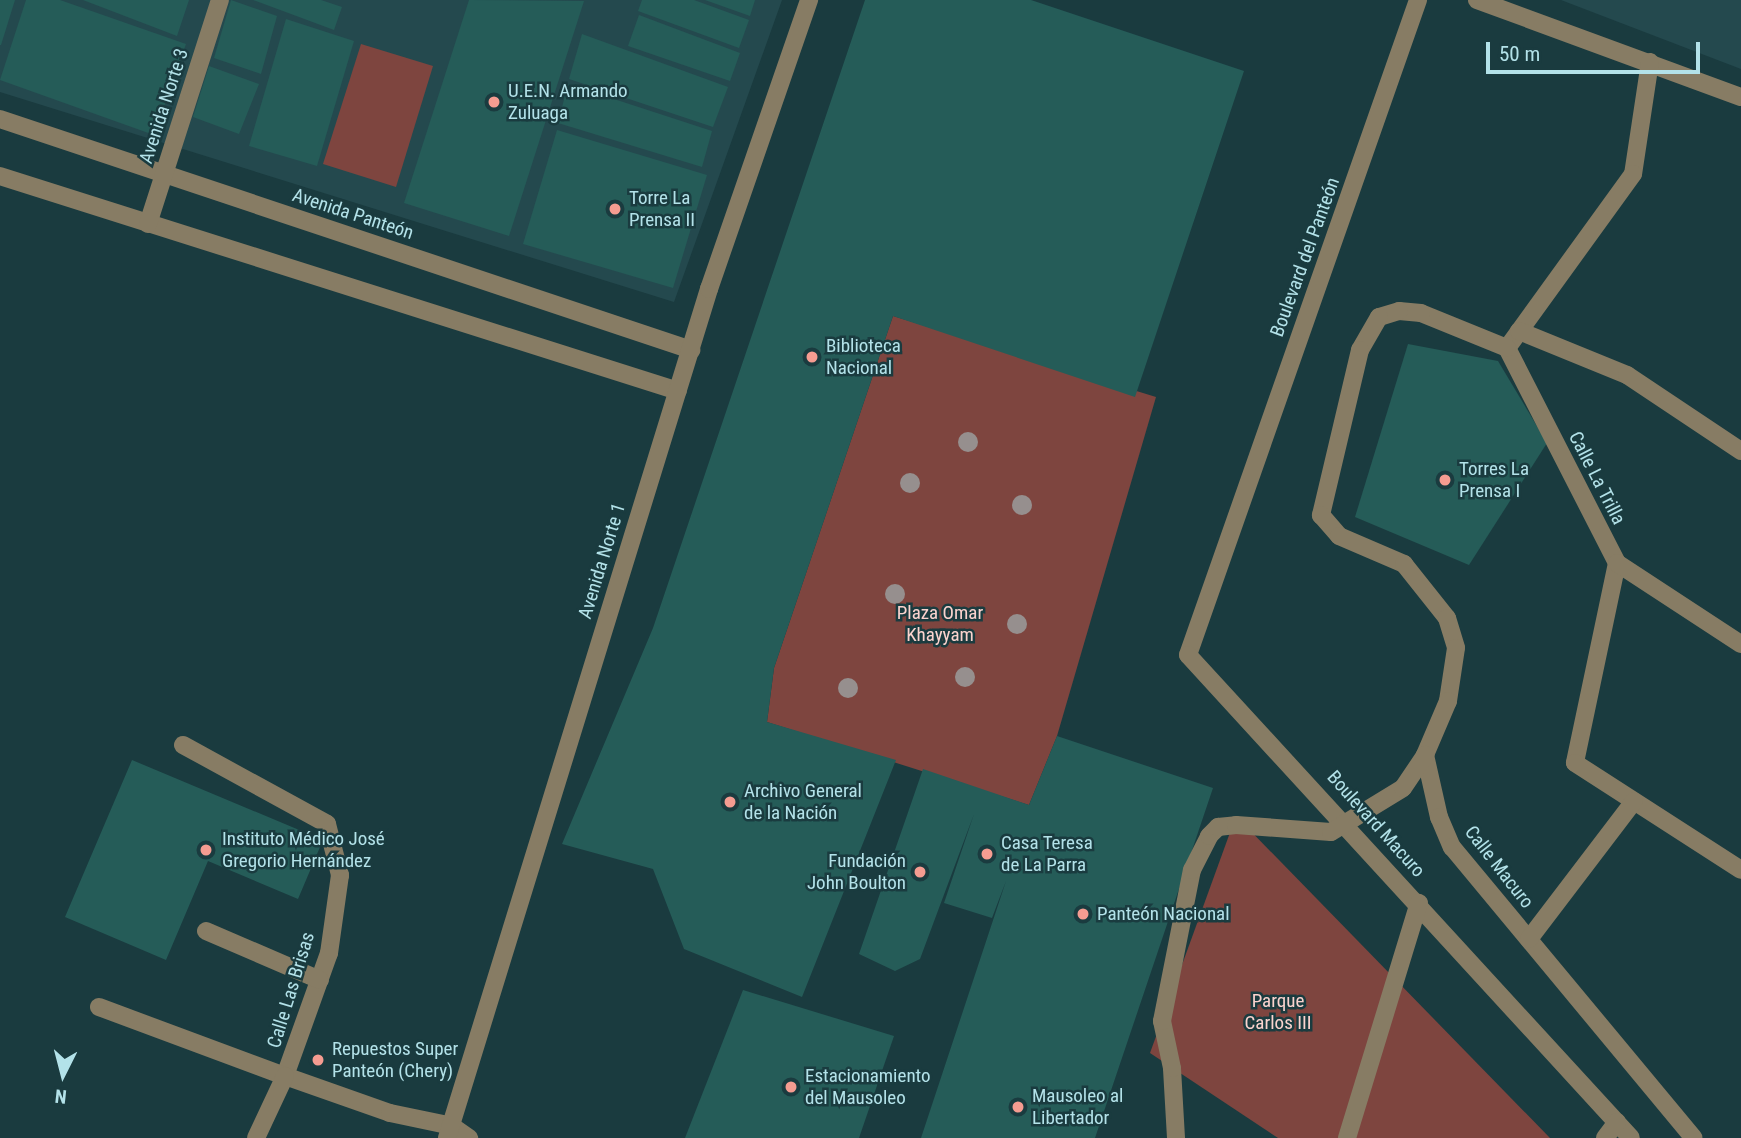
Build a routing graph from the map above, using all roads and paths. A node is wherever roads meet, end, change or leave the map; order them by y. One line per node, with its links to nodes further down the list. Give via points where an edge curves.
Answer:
1 (220, 0): 8 (street, Avenida Norte 3)
2 (809, 0): 13 (street, Avenida Norte 1)
3 (1477, 0): 5 (street)
4 (1416, 9): 16 (street, Boulevard del Panteón)
5 (1650, 62): 6 (street); 11 (street, via 1633,174)
6 (1741, 97)
7 (0, 119): 8 (street, Avenida Panteón)
8 (165, 172): 10 (street, Avenida Norte 3); 13 (street, Avenida Panteón)
9 (0, 176): 10 (street)
10 (148, 224): 14 (street)
11 (1519, 331): 12 (street); 15 (street, via 1627,375)
12 (1507, 348): 17 (street, Calle La Trilla); 20 (street, via 1421,313 1379,317 1360,350 1321,515 1339,536 1404,564 1447,618 1456,648 1448,701)
13 (691, 350): 14 (street, Avenida Norte 1)
14 (678, 391): 31 (street, Avenida Norte 1, via 502,951)
15 (1741, 451)
16 (1236, 511): 22 (street, Boulevard Macuro, via 1188,655)
17 (1617, 563): 18 (street); 21 (street, via 1575,763)
18 (1741, 644)
19 (183, 745): 27 (street, Calle Las Brisas, via 327,824 340,875 329,953)
20 (1425, 755): 22 (street, via 1403,788); 26 (street, Calle Macuro, via 1452,846)
21 (1634, 802): 23 (street); 26 (street)
22 (1346, 823): 24 (street, Boulevard Macuro); 34 (street, via 1331,832 1236,825 1218,827 1209,836 1192,870 1162,1021 1172,1068)
23 (1741, 870)
24 (1419, 904): 30 (street, Boulevard Macuro); 35 (street)
25 (206, 931): 27 (street)
26 (1529, 939): 38 (street, Calle Macuro)
27 (320, 980): 29 (street, Calle Las Brisas)
28 (99, 1007): 29 (street)
29 (285, 1076): 31 (street, Calle Las Brisas); 32 (street)
30 (1617, 1122): 36 (street); 37 (street, Boulevard Macuro)
31 (450, 1132): 33 (street)
32 (256, 1138)
33 (469, 1138)
34 (1176, 1138)
35 (1347, 1138)
36 (1605, 1138)
37 (1630, 1138)
38 (1694, 1138)

